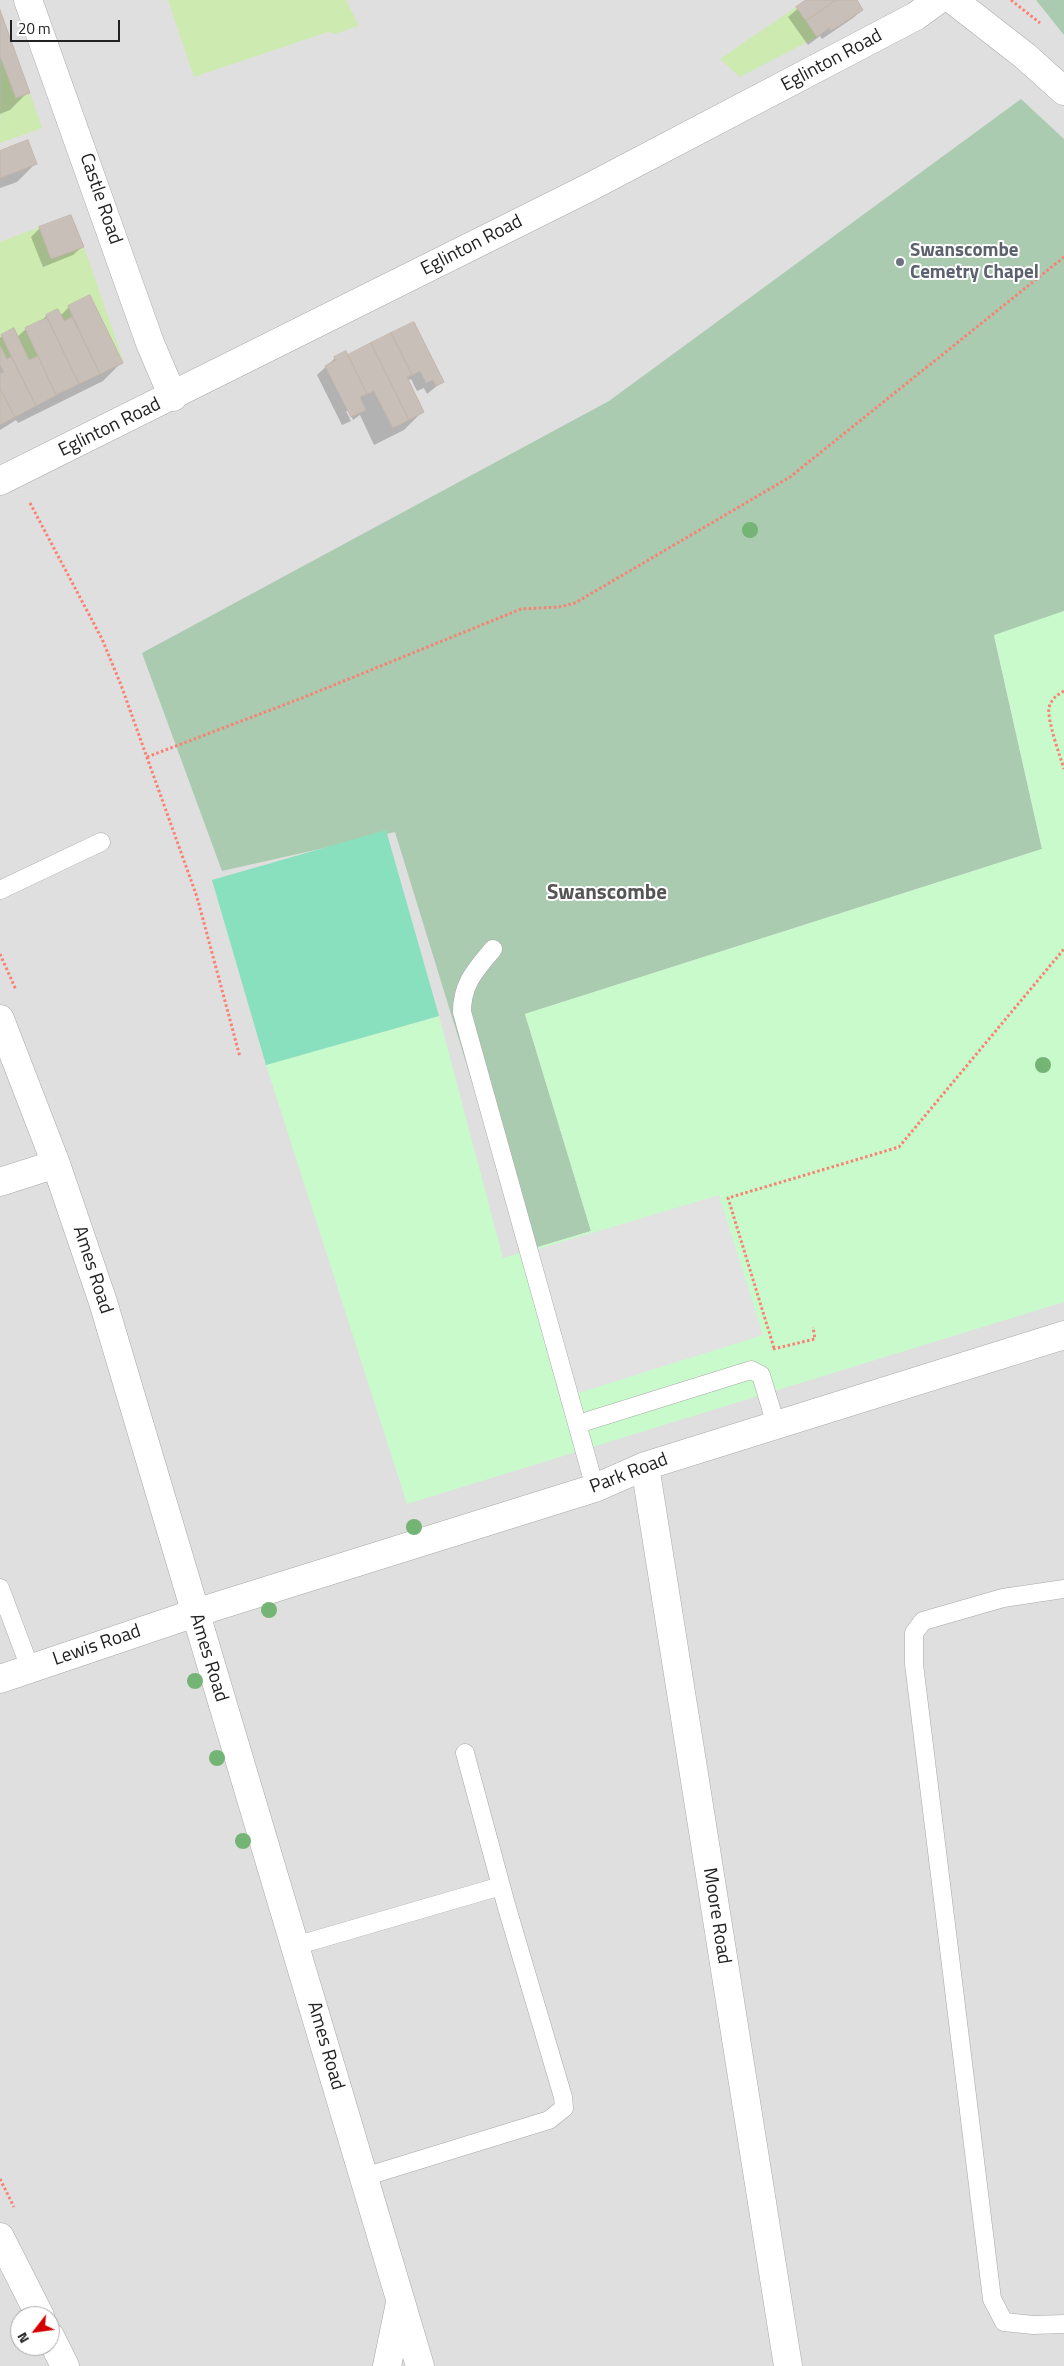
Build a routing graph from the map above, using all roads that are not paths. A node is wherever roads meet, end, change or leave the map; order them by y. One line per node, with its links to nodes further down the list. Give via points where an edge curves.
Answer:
1 (28, 0): 5 (street, Castle Road, via 153,350)
2 (938, 0): 5 (street, Eglinton Road, via 904,23 632,165)
3 (953, 0): 4 (street)
4 (1064, 91)
5 (173, 397): 6 (street, Eglinton Road)
6 (0, 482)
7 (101, 842): 8 (lane)
8 (0, 890)
9 (493, 949): 14 (lane, via 469,979 462,996 462,1012)
10 (0, 1019): 11 (street, Ames Road)
11 (56, 1164): 12 (street); 20 (street, Ames Road, via 103,1302)
12 (0, 1182)
13 (1064, 1335): 15 (street, Park Road)
14 (578, 1424): 15 (lane, via 751,1370 761,1375); 17 (lane)
15 (776, 1425): 16 (street, Park Road)
16 (645, 1466): 17 (street, Park Road); 33 (street, Moore Road)
17 (595, 1488): 20 (street, Park Road)
18 (0, 1588): 21 (lane)
19 (1064, 1589): 30 (lane, via 1003,1598 923,1621 914,1633 914,1664 992,2299 1004,2322)
20 (195, 1613): 21 (street, Lewis Road); 25 (street, Ames Road)
21 (30, 1668): 22 (street, Lewis Road)
22 (0, 1679)
23 (466, 1753): 24 (lane)
24 (501, 1886): 25 (lane); 26 (lane, via 564,2108 555,2117 541,2123)
25 (295, 1946): 26 (street, Ames Road)
26 (364, 2177): 28 (street, Ames Road)
27 (0, 2237): 29 (street)
28 (400, 2303): 31 (street, Ames Road); 32 (street, Ames Road)
29 (35, 2306)
30 (1064, 2324)
31 (387, 2366)
32 (420, 2366)
33 (788, 2366)

